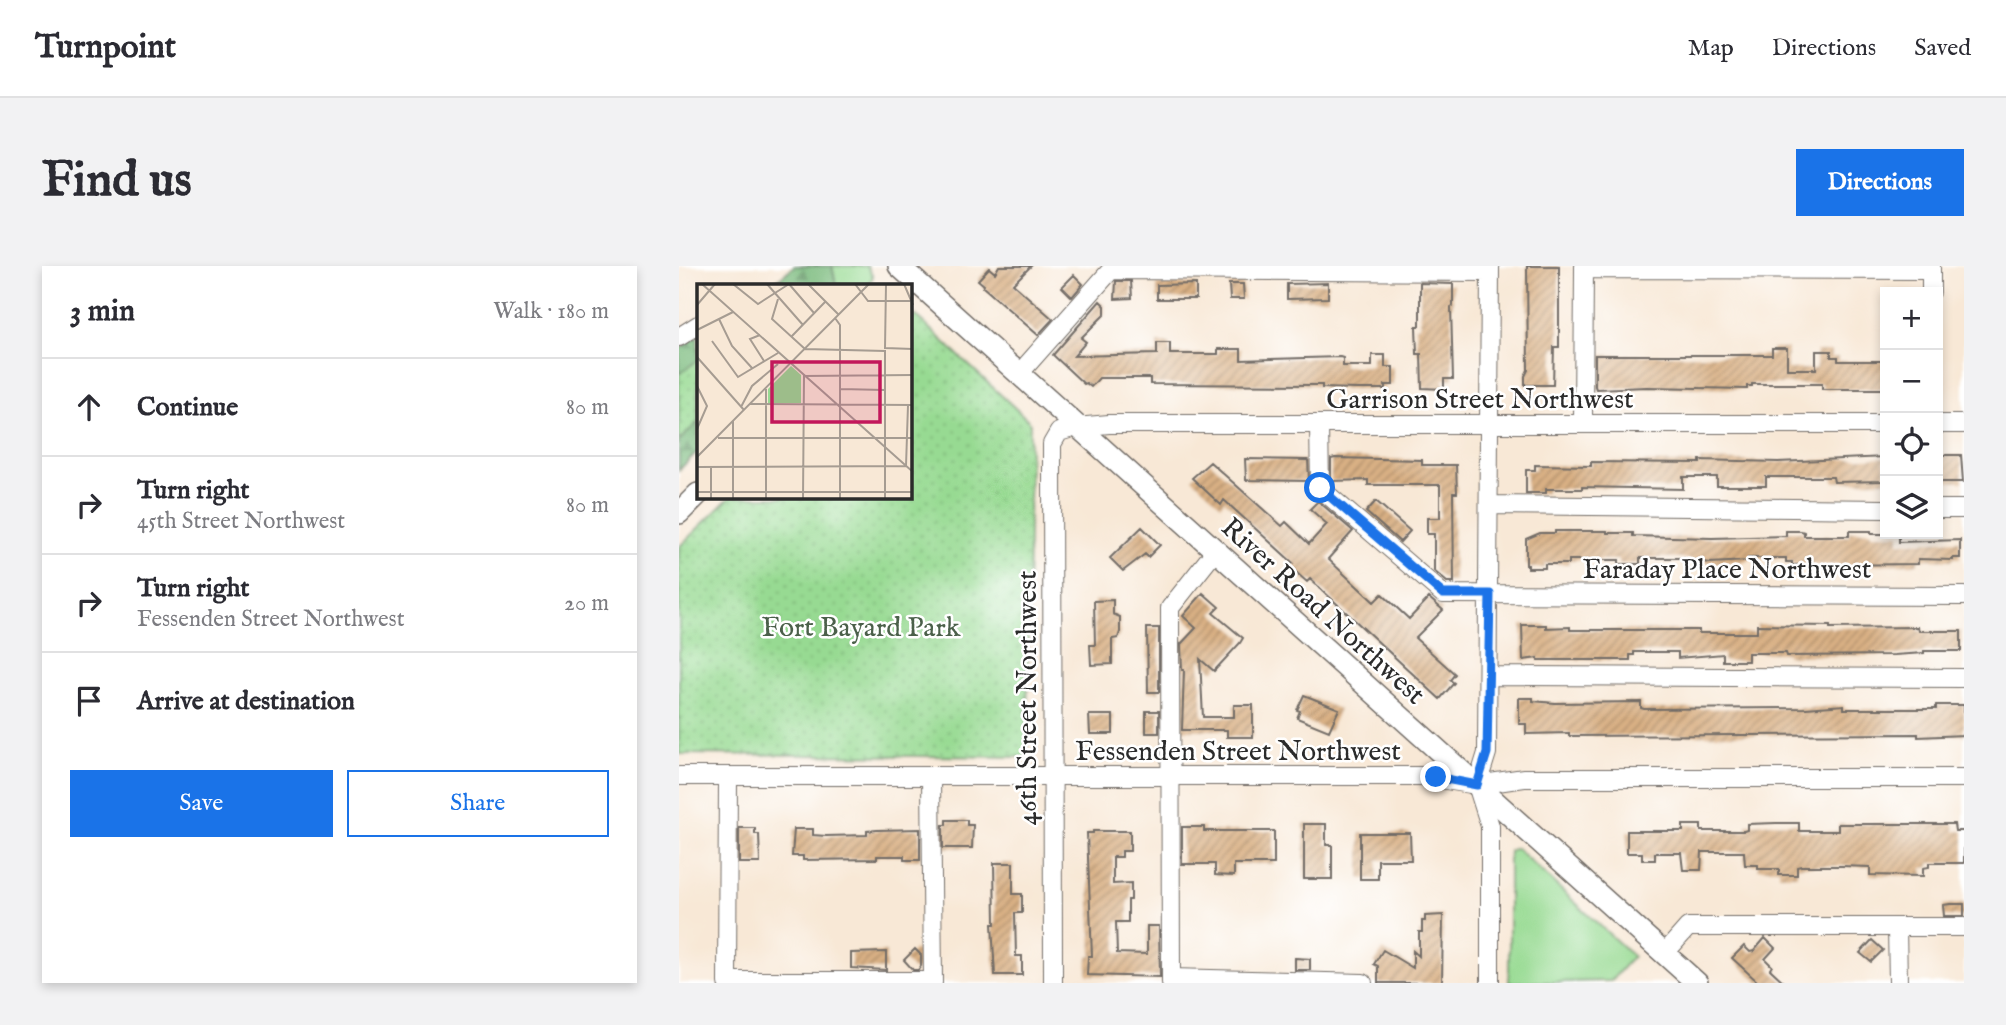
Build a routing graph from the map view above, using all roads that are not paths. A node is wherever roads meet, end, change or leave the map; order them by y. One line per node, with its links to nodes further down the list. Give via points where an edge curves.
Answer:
1 (1584, 268): 2 (street); 11 (street)
2 (1931, 268): 5 (street)
3 (1490, 269): 8 (street, via 1111,271); 10 (street)
4 (912, 274): 8 (main road, River Road Northwest)
5 (1931, 287)
6 (697, 326): 7 (street)
7 (679, 337)
8 (1018, 375): 15 (main road, River Road Northwest)
9 (1319, 424): 10 (street, Garrison Street Northwest); 15 (street, Garrison Street Northwest); 23 (street, Faraday Place Northwest, via 1320,488 1443,594)
10 (1490, 424): 11 (street, Garrison Street Northwest); 17 (street)
11 (1583, 424): 12 (street, Garrison Street Northwest)
12 (1880, 424)
13 (1943, 424): 14 (street)
14 (1964, 424)
15 (1076, 427): 22 (main road, River Road Northwest); 30 (street, 46th Street Northwest, via 1059,432 1052,444)
16 (697, 495): 21 (main road)
17 (1490, 505): 18 (street); 23 (street)
18 (1880, 509)
19 (1943, 509): 20 (street)
20 (1964, 509)
21 (679, 513)
22 (1216, 550): 31 (street, via 1170,608); 33 (main road, River Road Northwest)
23 (1490, 594): 24 (street, Faraday Place Northwest); 25 (street)
24 (1964, 596)
25 (1489, 676): 26 (street); 33 (street, via 1487,753)
26 (1964, 678)
27 (679, 776): 28 (street, Fessenden Street Northwest)
28 (728, 776): 29 (street, Fessenden Street Northwest); 38 (street)
29 (931, 776): 30 (street, Fessenden Street Northwest); 39 (street)
30 (1052, 776): 31 (street, Fessenden Street Northwest); 40 (street, 46th Street Northwest)
31 (1171, 776): 33 (street, Fessenden Street Northwest, via 1421,776); 37 (street)
32 (1964, 778): 33 (street, Fessenden Street Northwest, via 1524,778)
33 (1477, 785): 36 (main road, River Road Northwest); 42 (street, via 1490,826)
34 (1964, 926): 35 (street)
35 (1897, 927): 36 (street, via 1688,927); 44 (street)
36 (1665, 953): 43 (main road, River Road Northwest)
37 (1171, 981): 41 (street)
38 (727, 982): 39 (street)
39 (933, 982)
40 (1053, 983)
41 (1363, 983)
42 (1490, 983)
43 (1697, 983)
44 (1898, 983)

